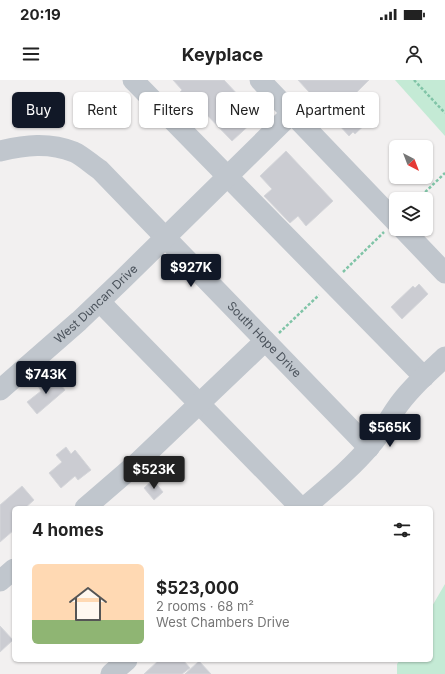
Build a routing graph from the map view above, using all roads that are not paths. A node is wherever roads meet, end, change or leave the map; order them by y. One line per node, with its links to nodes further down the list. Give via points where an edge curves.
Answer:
1 (133, 80): 7 (street)
2 (260, 80): 3 (street)
3 (282, 103)
4 (282, 123): 7 (street, West Duncan Drive)
5 (306, 128): 8 (street)
6 (0, 151): 10 (street, South Hope Drive, via 42,144 75,152 100,170)
7 (228, 177): 10 (street, West Duncan Drive); 15 (street)
8 (389, 218)
9 (406, 236): 11 (street)
10 (165, 238): 12 (street, West Duncan Drive); 13 (street, South Hope Drive)
11 (445, 273)
12 (100, 302): 16 (street, West Duncan Drive); 17 (street)
13 (269, 345): 17 (street); 18 (street, South Hope Drive)
14 (445, 357): 15 (street)
15 (424, 377): 18 (street, via 399,404)
16 (0, 390)
17 (199, 404): 19 (street); 20 (street)
18 (369, 448): 21 (street)
19 (88, 506)
20 (299, 506)
21 (306, 506)
22 (12, 571): 23 (street)
23 (0, 581)
24 (125, 662): 25 (street)
25 (110, 674)

